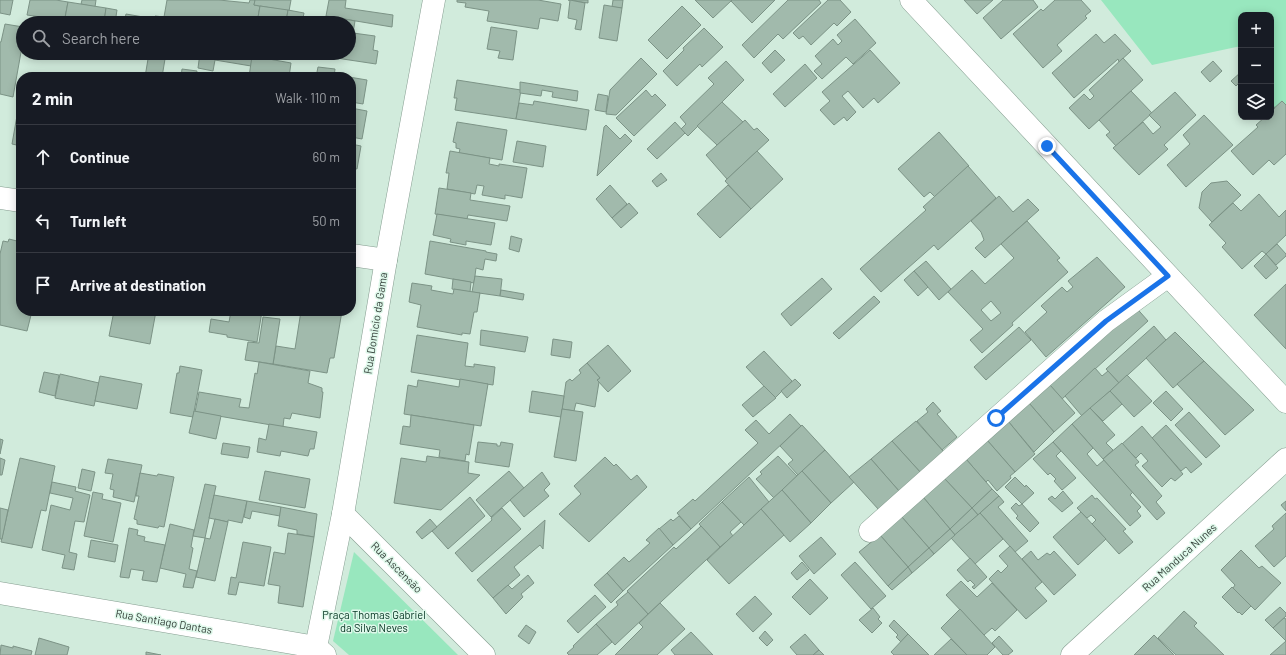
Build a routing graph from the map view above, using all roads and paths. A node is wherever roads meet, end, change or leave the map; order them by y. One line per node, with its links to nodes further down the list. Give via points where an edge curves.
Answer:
1 (434, 0): 6 (street, Rua Domicio da Gama)
2 (911, 0): 7 (street)
3 (0, 198): 4 (street)
4 (16, 200)
5 (356, 256): 6 (street)
6 (386, 260): 10 (street, Rua Domicio da Gama)
7 (1168, 276): 8 (street); 11 (street, via 1106,321)
8 (1286, 402)
9 (1286, 459): 15 (street, Rua Manduca Nunes)
10 (343, 514): 13 (street, Rua Domicio da Gama); 14 (street, Rua Ascensão)
11 (870, 531)
12 (0, 593): 13 (street, Rua Santiago Dantas)
13 (321, 651)
14 (484, 655)
15 (1072, 655)

